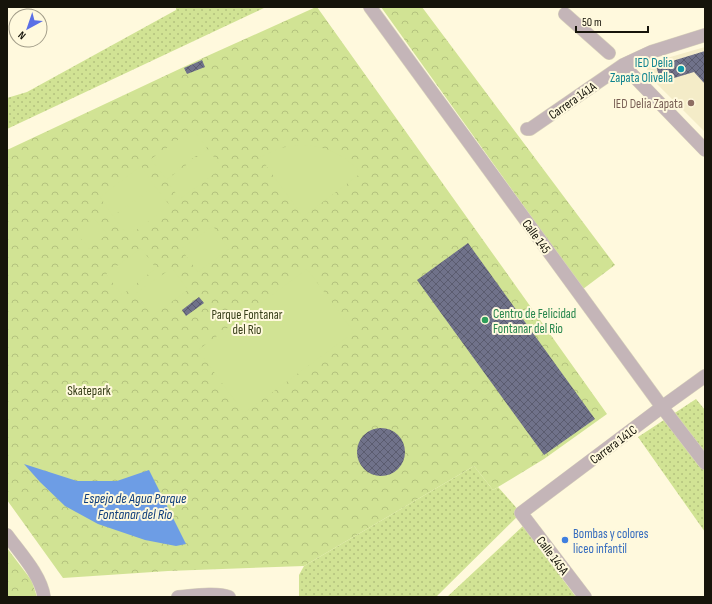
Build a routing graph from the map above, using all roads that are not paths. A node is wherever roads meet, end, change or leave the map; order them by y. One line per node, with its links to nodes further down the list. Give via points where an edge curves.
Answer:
1 (370, 7): 9 (street, Calle 145)
2 (565, 14): 4 (street)
3 (705, 35): 5 (street, Carrera 141A, via 651,52)
4 (609, 53)
5 (623, 65): 6 (street, Carrera 141A); 7 (street)
6 (527, 129)
7 (705, 150)
8 (705, 376): 9 (street, Carrera 141C)
9 (662, 407): 10 (street, Calle 145); 11 (street, Carrera 141C)
10 (705, 463)
11 (521, 513): 16 (street, Calle 145A)
12 (7, 535): 13 (street, via 42,586)
13 (44, 597)
14 (178, 597): 15 (street)
15 (229, 597)
16 (584, 597)

